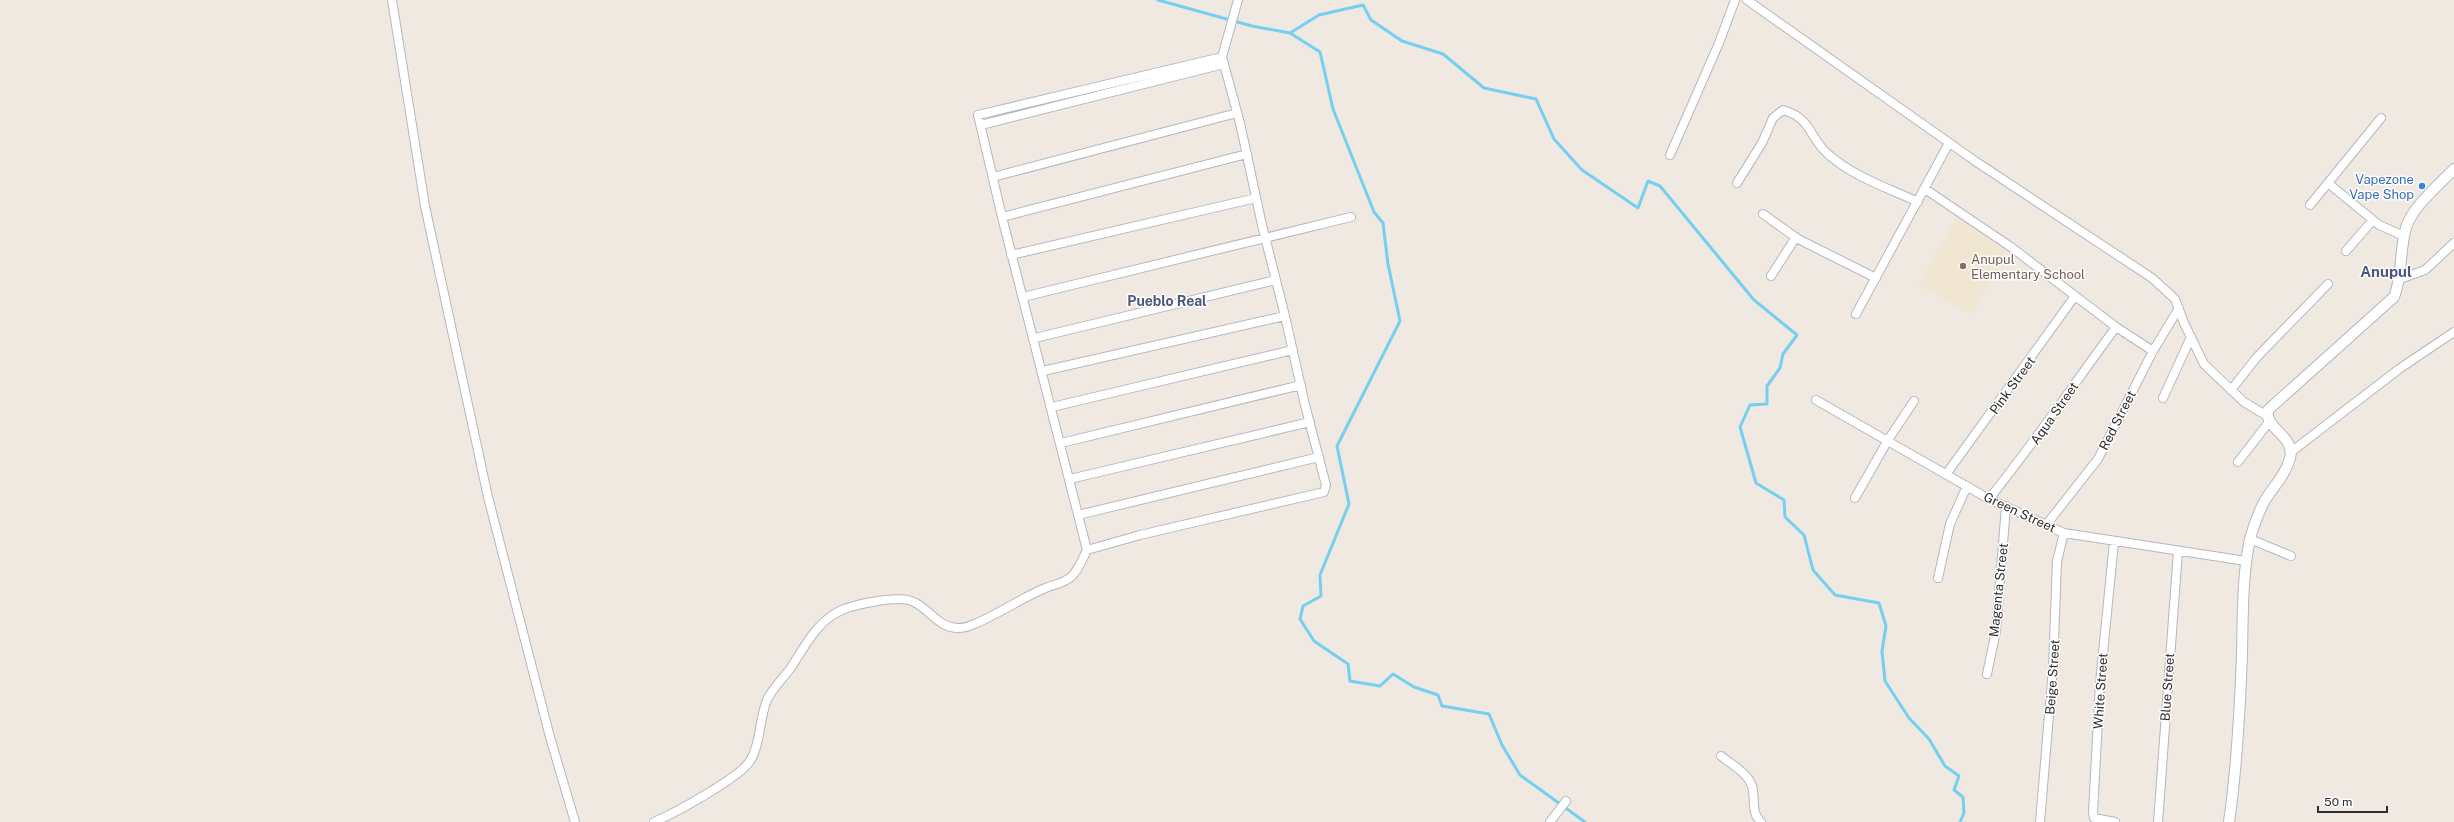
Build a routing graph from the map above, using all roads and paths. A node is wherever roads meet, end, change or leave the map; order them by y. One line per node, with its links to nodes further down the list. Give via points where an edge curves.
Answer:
1 (392, 0): 79 (street, via 425,206 485,482 550,737)
2 (1238, 0): 5 (street)
3 (1735, 0): 10 (street, via 1719,44)
4 (1747, 0): 8 (street)
5 (1223, 61): 6 (street); 12 (street, via 978,115)
6 (1237, 113): 9 (street); 12 (street)
7 (2381, 118): 14 (street)
8 (1949, 143): 15 (street); 36 (street, via 2152,278 2175,299)
9 (1247, 154): 16 (street); 20 (street)
10 (1670, 155)
11 (2454, 169): 23 (street, via 2410,218)
12 (993, 177): 20 (street)
13 (1737, 183): 17 (street, via 1762,143 1773,118 1784,110 1807,123 1827,154 1847,168)
14 (2328, 183): 18 (street); 22 (street)
15 (1925, 188): 17 (street); 34 (street, via 2011,247)
16 (1256, 198): 25 (street); 28 (street)
17 (1918, 202): 30 (street)
18 (2310, 205)
19 (1763, 214): 24 (street)
20 (1002, 216): 28 (street)
21 (1351, 217): 25 (street)
22 (2373, 220): 23 (street, via 2393,233); 27 (street)
23 (2404, 236): 31 (street)
24 (1796, 237): 29 (street); 30 (street)
25 (1265, 238): 32 (street); 35 (street)
26 (2454, 243): 31 (street, via 2425,270)
27 (2346, 251)
28 (1011, 255): 35 (street)
29 (1771, 276)
30 (1876, 278): 37 (street)
31 (2400, 279): 52 (street, via 2394,297 2276,401 2268,410)
32 (1276, 280): 38 (street); 42 (street)
33 (2328, 284): 47 (street, via 2257,357)
34 (2075, 296): 39 (street); 59 (street, Pink Street)
35 (1024, 297): 42 (street)
36 (2178, 308): 41 (street); 44 (street, Red Street)
37 (1856, 314)
38 (1286, 316): 43 (street); 45 (street)
39 (2116, 327): 44 (street); 63 (street, Aqua Street, via 2025,455)
40 (2454, 332): 56 (street, via 2400,369)
41 (2191, 337): 47 (street, via 2204,364); 48 (street)
42 (1035, 338): 45 (street)
43 (1293, 350): 46 (street); 51 (street)
44 (2153, 351): 66 (street, Red Street, via 2098,459)
45 (1043, 371): 51 (street)
46 (1301, 385): 53 (street); 55 (street)
47 (2231, 390): 52 (street)
48 (2164, 398)
49 (1816, 400): 54 (street, Green Street)
50 (1914, 401): 54 (street)
51 (1052, 407): 55 (street)
52 (2268, 419): 56 (street, via 2288,442); 58 (street)
53 (1310, 422): 57 (street); 60 (street)
54 (1888, 440): 59 (street, Green Street); 62 (street)
55 (1061, 443): 60 (street)
56 (2291, 452): 68 (street, via 2286,468 2264,502)
57 (1319, 457): 65 (street); 70 (street, via 1326,485 1324,492)
58 (2238, 462)
59 (1947, 473): 61 (street, Green Street)
60 (1070, 480): 65 (street)
61 (1966, 486): 63 (street, Green Street); 74 (street, via 1950,524)
62 (1856, 498)
63 (1989, 499): 64 (street, Green Street)
64 (2006, 506): 66 (street, Green Street); 75 (street, Magenta Street, via 1996,631)
65 (1078, 515): 70 (street)
66 (2046, 525): 67 (street, Green Street)
67 (2064, 533): 69 (street, Green Street); 83 (street, Beige Street, via 2057,561 2053,668)
68 (2250, 539): 72 (street); 73 (street)
69 (2114, 542): 71 (street, Green Street); 78 (street, White Street, via 2100,683)
70 (1087, 550): 80 (street, via 1073,576 1064,582 1048,587 972,625 948,626 907,598 879,601 836,613 818,628 791,668 776,684 760,720 757,742 750,760 742,770 682,810)
71 (2178, 551): 73 (street, Green Street); 85 (street, Blue Street)
72 (2291, 556)
73 (2246, 561): 86 (street, via 2240,690)
74 (1938, 578)
75 (1987, 674)
76 (1721, 756): 82 (street, via 1742,772 1752,786 1755,815)
77 (1566, 802): 81 (street)
78 (2094, 820): 84 (street, White Street)
79 (575, 822)
80 (654, 822)
81 (1550, 822)
82 (1760, 822)
83 (2040, 822)
84 (2115, 822)
85 (2158, 822)
86 (2229, 822)

